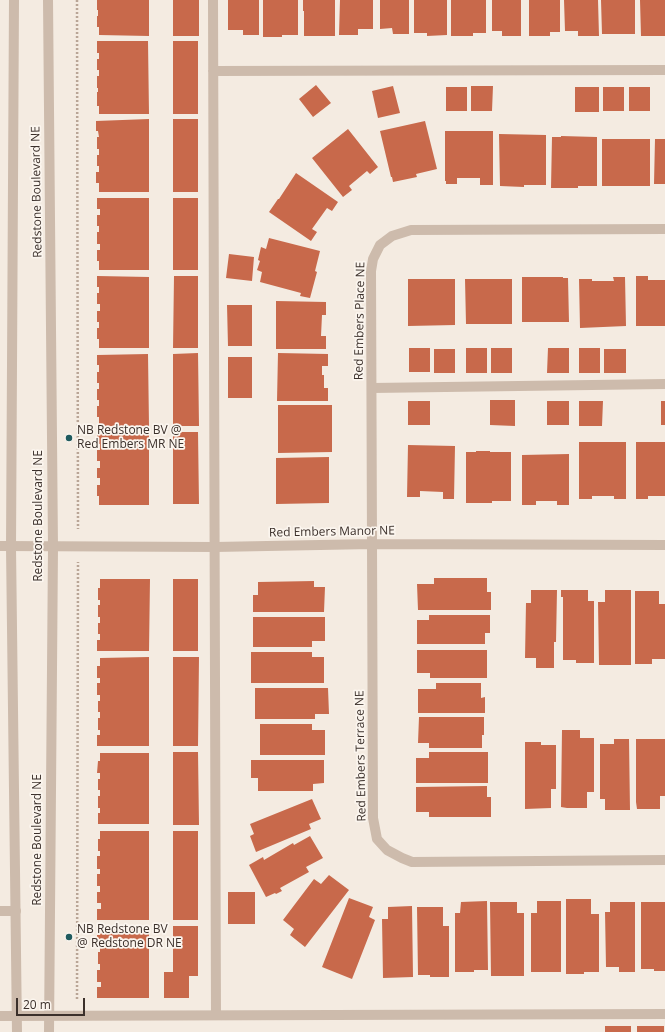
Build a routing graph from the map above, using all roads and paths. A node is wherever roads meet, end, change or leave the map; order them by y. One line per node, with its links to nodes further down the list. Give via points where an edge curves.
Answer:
1 (14, 0): 13 (street, Redstone Boulevard NE)
2 (48, 0): 14 (street, Redstone Boulevard NE)
3 (77, 0): 15 (path)
4 (213, 0): 6 (street)
5 (665, 70): 6 (street)
6 (213, 71): 16 (street)
7 (665, 229): 9 (street, Red Embers Place NE, via 411,230 392,236 380,245 373,258 371,271)
8 (665, 384): 9 (street)
9 (372, 388): 10 (street, Red Embers Place NE)
10 (372, 544): 11 (street, Red Embers Manor NE); 16 (street, Red Embers Manor NE); 17 (street, Red Embers Terrace NE, via 373,818 377,839 387,850 412,862)
11 (665, 545)
12 (0, 546): 13 (street, Red Embers Manor NE)
13 (11, 547): 14 (street, Red Embers Manor NE); 19 (street, Redstone Boulevard NE)
14 (53, 547): 15 (street, Red Embers Manor NE); 24 (street, Redstone Boulevard NE)
15 (78, 547): 16 (street, Red Embers Manor NE); 25 (path)
16 (215, 547): 21 (street)
17 (665, 860)
18 (0, 911): 19 (street)
19 (16, 911): 23 (street, Redstone Boulevard NE)
20 (665, 1014): 21 (street)
21 (216, 1015): 25 (street)
22 (0, 1016): 23 (street)
23 (17, 1016): 24 (street); 26 (street, Redstone Boulevard NE)
24 (50, 1016): 25 (street); 27 (street, Redstone Boulevard NE)
25 (77, 1016)
26 (17, 1032)
27 (49, 1032)

